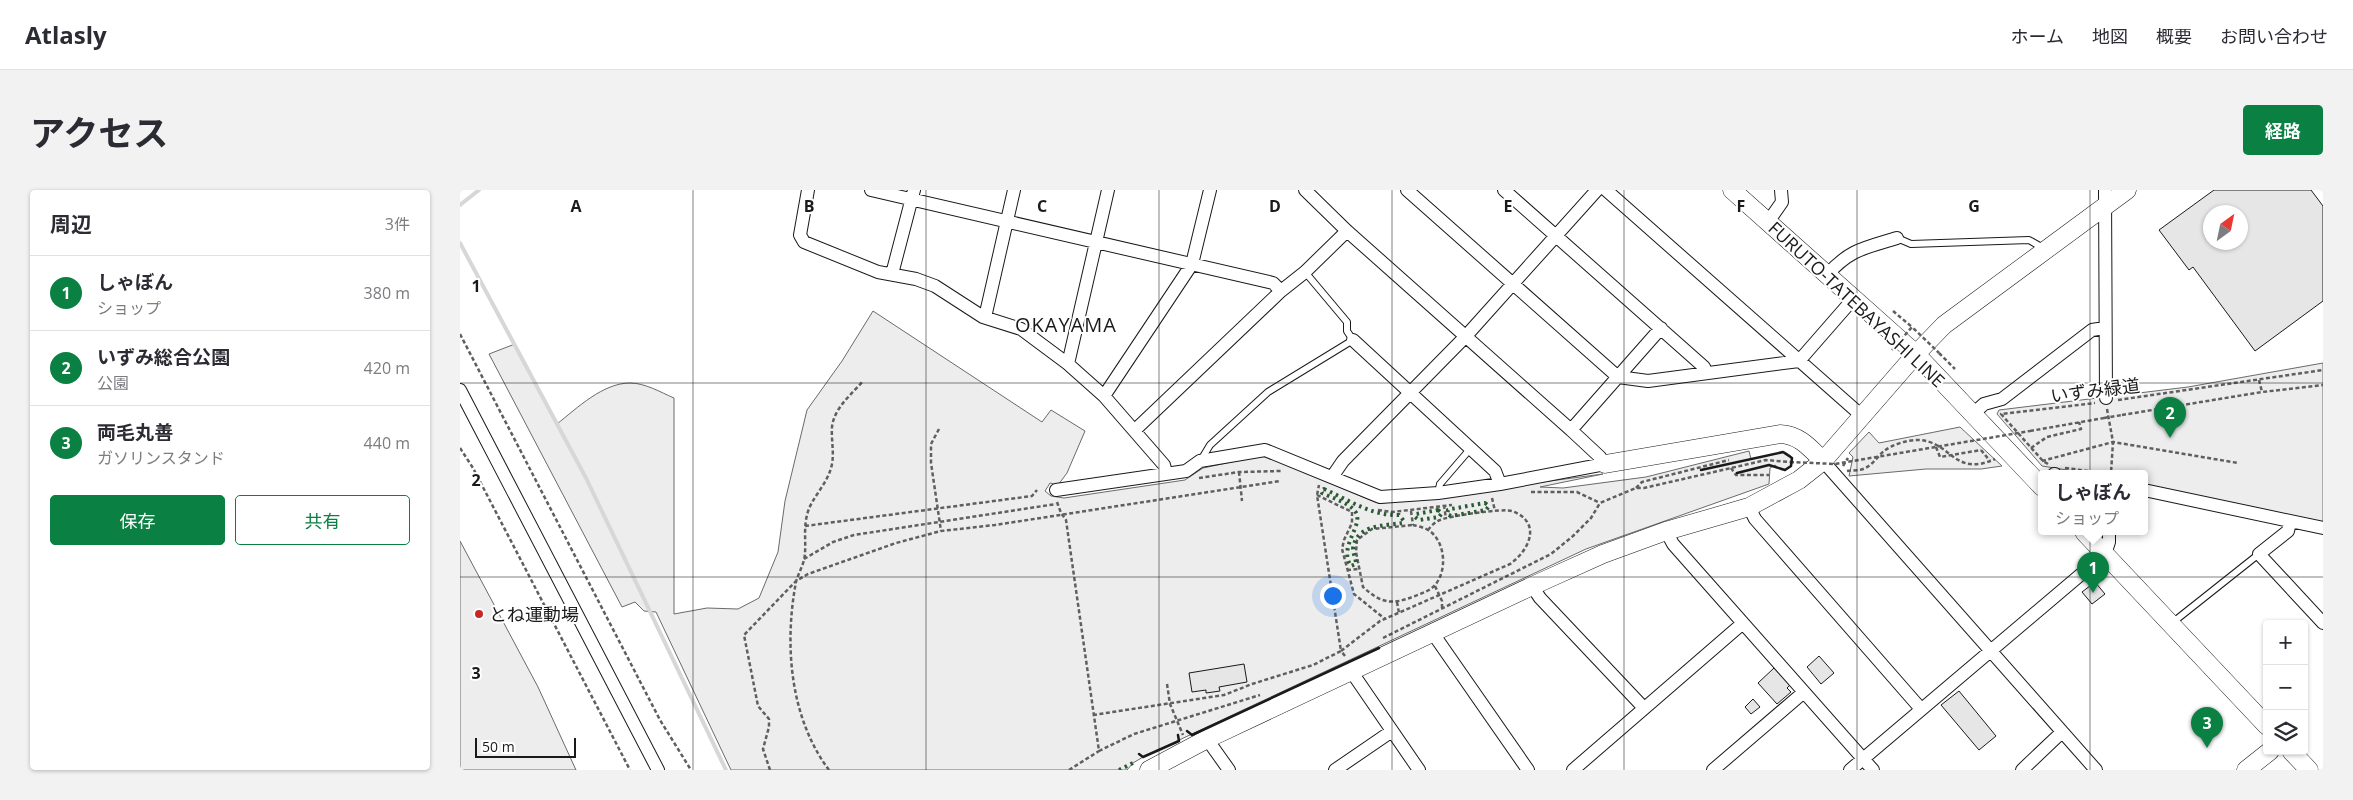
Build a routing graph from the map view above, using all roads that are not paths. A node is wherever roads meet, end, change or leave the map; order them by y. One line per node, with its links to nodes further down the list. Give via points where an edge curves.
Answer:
1 (808, 190): 25 (street, via 800,235 804,242 878,272)
2 (871, 190): 14 (street)
3 (1014, 190): 16 (street)
4 (1108, 190): 21 (street)
5 (1210, 190): 23 (street)
6 (1305, 190): 18 (street)
7 (1407, 190): 27 (street)
8 (1504, 190): 19 (street)
9 (1597, 190): 19 (street)
10 (1606, 190): 36 (street)
11 (1732, 190): 17 (street, FURUTO-TATEBAYASHI LINE)
12 (1781, 190): 17 (street, via 1782,202)
13 (2127, 190): 15 (street)
14 (913, 195): 16 (street); 25 (street)
15 (2104, 198): 22 (street); 32 (street)
16 (1007, 221): 21 (street); 30 (street)
17 (1768, 222): 26 (street, FURUTO-TATEBAYASHI LINE)
18 (1347, 230): 24 (street); 33 (street)
19 (1556, 236): 27 (street); 31 (street)
20 (1897, 238): 22 (lane, via 1911,244 2029,240); 26 (street, via 1852,252)
21 (1097, 240): 23 (street); 37 (street)
22 (2046, 250): 35 (street, via 1944,325)
23 (1192, 264): 28 (street, via 1273,283); 42 (street)
24 (1305, 272): 28 (street); 34 (lane, via 1347,322 1347,331)
25 (892, 274): 30 (street, via 935,286)
26 (1827, 275): 29 (street, FURUTO-TATEBAYASHI LINE)
27 (1513, 284): 33 (street); 39 (street)
28 (1281, 290): 46 (street)
29 (1854, 298): 35 (street, FURUTO-TATEBAYASHI LINE); 36 (street)
30 (983, 317): 37 (street, via 1021,329)
31 (1661, 328): 38 (street, via 1704,367); 39 (street)
32 (2104, 328): 43 (street); 44 (street, via 2092,330 2002,399 1984,404)
33 (1466, 336): 41 (street); 47 (street)
34 (1354, 340): 41 (street); 49 (lane, via 1268,392 1210,445)
35 (1916, 354): 44 (street, FURUTO-TATEBAYASHI LINE); 45 (street)
36 (1799, 361): 38 (street); 45 (street)
37 (1068, 364): 42 (street)
38 (1706, 373): 39 (street, via 1648,381)
39 (1618, 377): 47 (street)
40 (460, 390): 84 (street)
41 (1411, 392): 48 (street); 54 (street, via 1343,461)
42 (1104, 396): 46 (street)
43 (2106, 400)
44 (1973, 414): 53 (street, FURUTO-TATEBAYASHI LINE)
45 (1862, 416): 50 (street)
46 (1135, 430): 52 (street)
47 (1571, 430): 51 (street)
48 (1471, 448): 55 (street, via 1495,471); 57 (lane, via 1440,484)
49 (1200, 461): 52 (street, via 1186,471); 54 (street, via 1265,450)
50 (1823, 461): 51 (street, via 1801,439 1792,434 1780,434); 59 (street, via 1799,480); 72 (street)
51 (1605, 464): 55 (street)
52 (1166, 473): 58 (street)
53 (2038, 480)
54 (1330, 482): 57 (street, via 1380,497)
55 (1500, 490): 57 (street)
56 (2148, 491): 60 (street)
57 (1438, 493)
58 (1056, 494)
59 (1749, 507): 62 (street); 76 (street, via 1754,519)
60 (2290, 522): 61 (street); 66 (street, via 2288,531)
61 (2323, 528)
62 (1666, 531): 67 (street, via 1603,554); 68 (street, via 1673,544)
63 (2087, 535): 65 (street)
64 (2109, 535): 65 (street)
65 (2105, 554): 70 (street); 72 (street)
66 (2260, 554): 69 (street); 70 (lane)
67 (1532, 586): 71 (street); 75 (street)
68 (1743, 623): 74 (street); 75 (street)
69 (2323, 623)
70 (2171, 624): 77 (street)
71 (1432, 632): 73 (street); 89 (street)
72 (1990, 650): 76 (street); 79 (street)
73 (1344, 662): 78 (street); 80 (street)
74 (1804, 692): 83 (street); 91 (street)
75 (1644, 708): 90 (street)
76 (1922, 709): 83 (street)
77 (2263, 722)
78 (1392, 731): 87 (street); 88 (street)
79 (2062, 732): 94 (street); 95 (street)
80 (1208, 739): 85 (street); 86 (street)
81 (2265, 755): 96 (street)
82 (2295, 755): 97 (street)
83 (1863, 758): 92 (street); 93 (street)
84 (658, 770)
85 (1149, 770)
86 (1229, 770)
87 (1335, 770)
88 (1419, 770)
89 (1528, 770)
90 (1573, 770)
91 (1713, 770)
92 (1850, 770)
93 (1873, 770)
94 (2022, 770)
95 (2096, 770)
96 (2246, 770)
97 (2309, 770)

